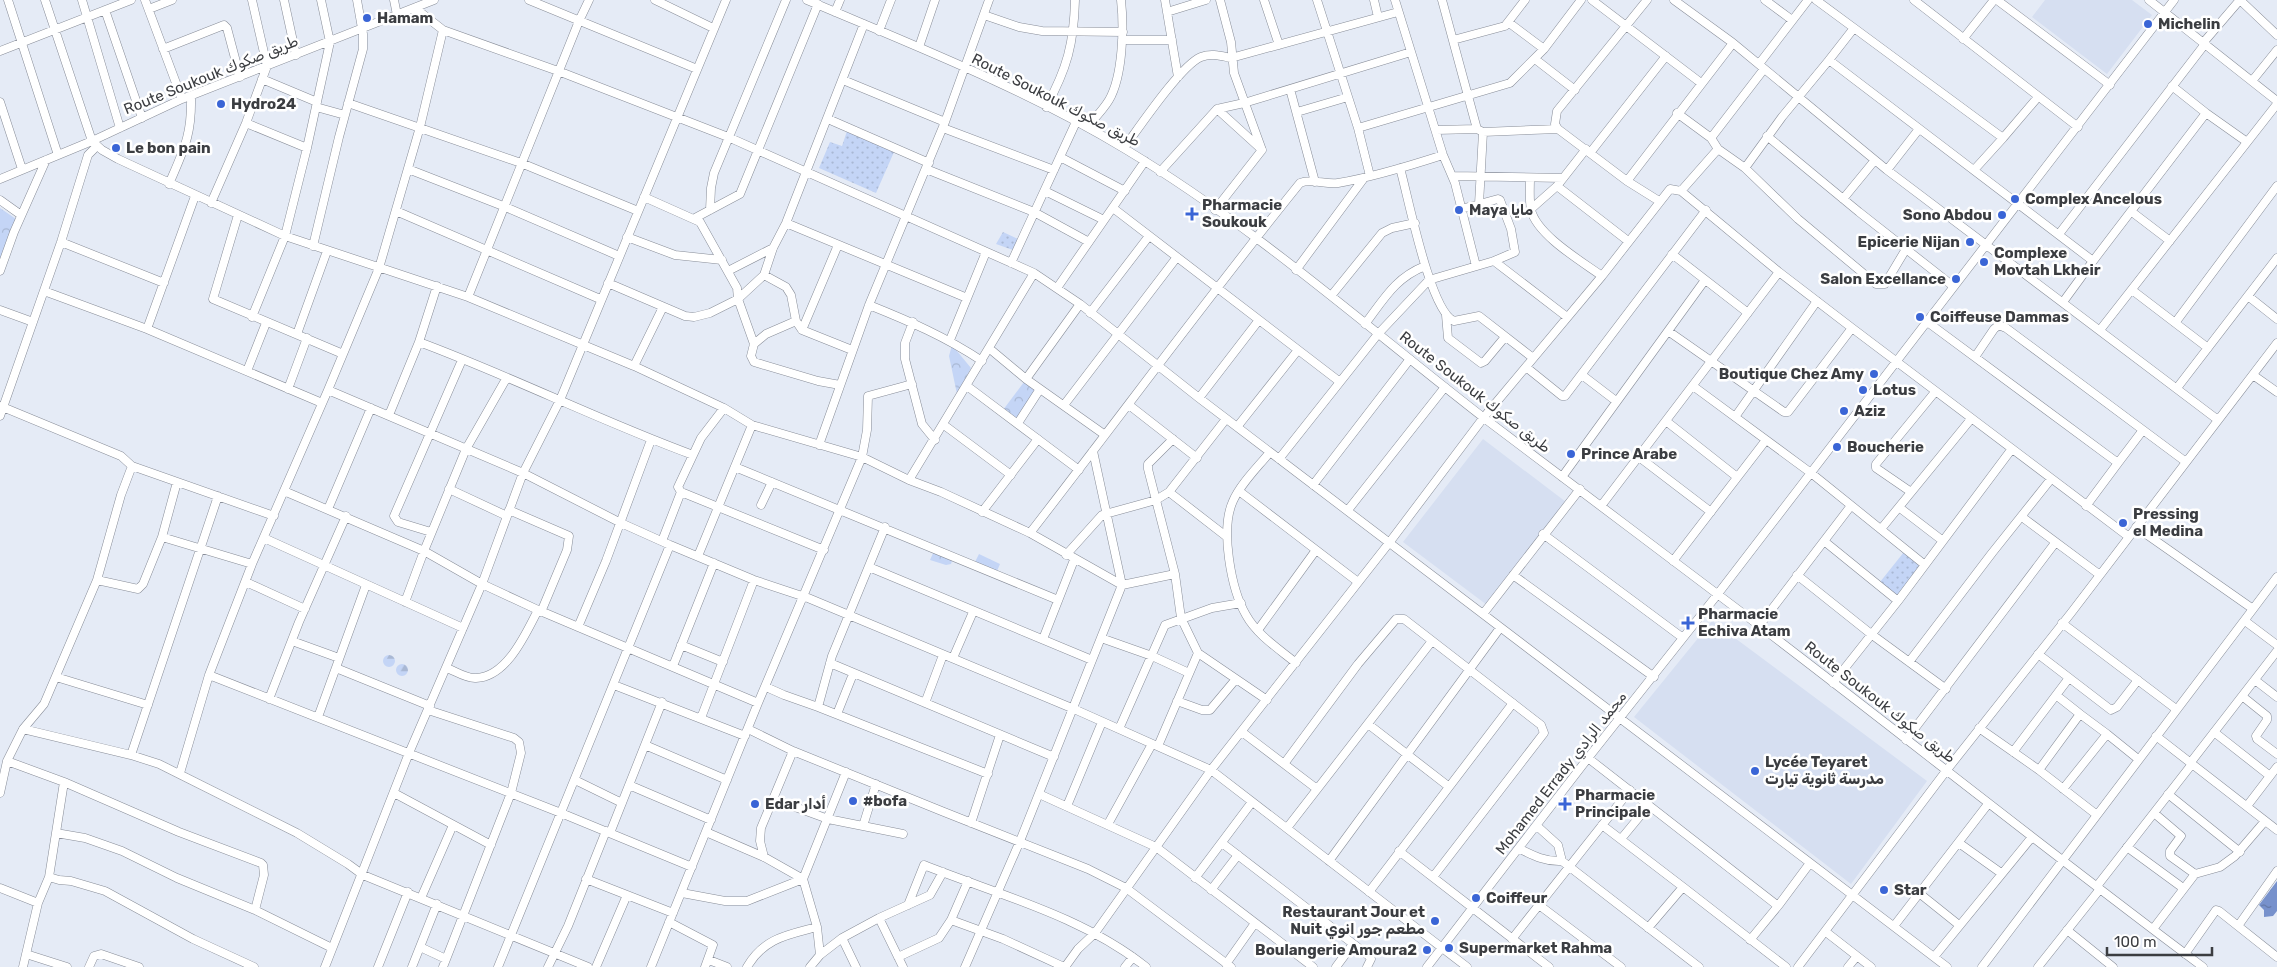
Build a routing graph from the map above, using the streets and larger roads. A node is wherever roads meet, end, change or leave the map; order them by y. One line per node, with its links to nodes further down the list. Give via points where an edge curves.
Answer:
1 (8, 0): 78 (street)
2 (45, 0): 67 (street)
3 (82, 0): 58 (street)
4 (106, 0): 50 (street)
5 (131, 0): 50 (street)
6 (145, 0): 49 (street)
7 (172, 0): 49 (street)
8 (252, 0): 93 (street)
9 (284, 0): 88 (street)
10 (321, 0): 77 (street)
11 (356, 0): 64 (street)
12 (394, 0): 55 (street)
13 (434, 0): 48 (street, Route Soukouk طريق صكوك)
14 (529, 0): 60 (street)
15 (589, 0): 60 (street)
16 (655, 0): 65 (street)
17 (726, 0): 65 (street)
18 (786, 0): 143 (street)
19 (807, 0): 47 (street, Route Soukouk طريق صكوك)
20 (840, 0): 51 (street)
21 (891, 0): 69 (street)
22 (935, 0): 82 (street)
23 (989, 0): 56 (street)
24 (1074, 0): 70 (street)
25 (1121, 0): 73 (street)
26 (1165, 0): 52 (street)
27 (1206, 0): 52 (street)
28 (1220, 0): 90 (street)
29 (1264, 0): 81 (street)
30 (1317, 0): 71 (street)
31 (1374, 0): 57 (street)
32 (1395, 0): 53 (street)
33 (1442, 0): 76 (street)
34 (1526, 0): 61 (street)
35 (1581, 0): 84 (street)
36 (1592, 0): 63 (street)
37 (1647, 0): 63 (street)
38 (1674, 0): 79 (street)
39 (1765, 0): 59 (street)
40 (1808, 0): 59 (street)
41 (1816, 0): 66 (street)
42 (1914, 0): 74 (street)
43 (1995, 0): 74 (street); 105 (street)
44 (2149, 0): 54 (street)
45 (2174, 0): 54 (street, Mohamed Errady محمد الرادي)
46 (2239, 1): 72 (street); 80 (street)
47 (818, 4): 51 (street, Route Soukouk طريق صكوك); 151 (street)
48 (415, 8): 55 (street, Route Soukouk طريق صكوك); 68 (street)
49 (148, 9): 83 (street)
50 (107, 10): 58 (street); 128 (street)
51 (835, 12): 62 (street, Route Soukouk طريق صكوك)
52 (1167, 12): 75 (street)
53 (1398, 12): 57 (street); 87 (street)
54 (2164, 12): 80 (street); 105 (street, Mohamed Errady محمد الرادي)
55 (397, 15): 64 (street, Route Soukouk طريق صكوك)
56 (984, 15): 70 (street, via 1034,30); 95 (street)
57 (1378, 17): 71 (street)
58 (88, 18): 67 (street); 136 (street)
59 (1792, 20): 94 (street)
60 (579, 21): 96 (street); 97 (street)
61 (1508, 22): 76 (street, via 1499,28); 84 (street)
62 (864, 24): 69 (street, Route Soukouk طريق صكوك); 102 (street)
63 (1626, 25): 89 (street); 108 (street)
64 (362, 28): 77 (street, Route Soukouk طريق صكوك); 117 (street, via 363,49)
65 (713, 28): 96 (street)
66 (1854, 28): 92 (street); 145 (street)
67 (56, 30): 78 (street); 147 (street)
68 (443, 30): 97 (street); 133 (street)
69 (879, 30): 82 (street, Route Soukouk طريق صكوك)
70 (1074, 30): 73 (street); 121 (street, via 1063,76)
71 (1328, 31): 81 (street); 98 (street)
72 (2277, 35)
73 (1122, 36): 75 (street); 134 (street, via 1111,95)
74 (1963, 39): 113 (street)
75 (1172, 40): 100 (street)
76 (1453, 40): 109 (street)
77 (330, 42): 88 (street, Route Soukouk طريق صكوك); 119 (street)
78 (22, 43): 86 (street); 154 (street)
79 (1733, 43): 94 (street); 104 (street)
80 (2204, 43): 103 (street); 106 (street)
81 (1279, 45): 90 (street)
82 (918, 47): 95 (street, Route Soukouk طريق صكوك)
83 (163, 49): 99 (street, via 224,25 228,28); 114 (street)
84 (1544, 49): 91 (street)
85 (2277, 50): 103 (street)
86 (0, 51)
87 (1411, 52): 98 (street); 120 (street)
88 (296, 55): 93 (street, Route Soukouk طريق صكوك)
89 (1666, 56): 104 (street); 153 (street)
90 (1231, 58): 100 (street, via 1209,55 1199,58); 118 (street)
91 (1535, 59): 108 (street); 109 (street, via 1510,83)
92 (1828, 60): 111 (street); 139 (street)
93 (267, 66): 99 (street, Route Soukouk طريق صكوك); 101 (street)
94 (1762, 67): 111 (street); 144 (street)
95 (964, 68): 121 (street, Route Soukouk طريق صكوك); 132 (street)
96 (697, 70): 127 (street)
97 (558, 71): 127 (street); 160 (street)
98 (1341, 74): 107 (street); 112 (street)
99 (240, 77): 110 (street, Route Soukouk طريق صكوك)
100 (1178, 78): 149 (street)
101 (262, 79): 119 (street); 131 (street)
102 (844, 80): 129 (street); 132 (street)
103 (2252, 81): 116 (street)
104 (1701, 83): 124 (street)
105 (2110, 85): 135 (street, Mohamed Errady محمد الرادي)
106 (2172, 86): 125 (street); 211 (street)
107 (1290, 88): 118 (street); 123 (street)
108 (1575, 90): 138 (street, via 1557,111 1555,124)
109 (1467, 95): 120 (street); 141 (street)
110 (191, 96): 114 (street, Route Soukouk طريق صكوك); 179 (street, via 192,121 187,141)
111 (1798, 96): 142 (street); 158 (street)
112 (1348, 97): 123 (street); 137 (street)
113 (2038, 97): 135 (street); 145 (street)
114 (182, 99): 128 (street, Route Soukouk طريق صكوك)
115 (0, 102): 165 (street)
116 (2277, 102): 146 (street)
117 (348, 103): 126 (street); 133 (street)
118 (1244, 103): 122 (street); 152 (street)
119 (317, 104): 126 (street); 148 (street)
120 (1428, 106): 137 (street); 140 (street)
121 (1046, 107): 130 (street, Route Soukouk طريق صكوك)
122 (1217, 109): 152 (street); 170 (street)
123 (1297, 112): 178 (street)
124 (1677, 113): 144 (street); 177 (street)
125 (2206, 113): 146 (street); 203 (street)
126 (345, 115): 221 (street)
127 (678, 117): 143 (street); 186 (street)
128 (142, 118): 136 (street, Route Soukouk طريق صكوك)
129 (828, 119): 161 (street); 169 (street)
130 (1076, 122): 134 (street, Route Soukouk طريق صكوك); 156 (street)
131 (246, 123): 148 (street); 190 (street)
132 (944, 125): 161 (street); 166 (street)
133 (420, 127): 160 (street); 164 (street)
134 (1087, 127): 149 (street, Route Soukouk طريق صكوك)
135 (2078, 127): 192 (street, Mohamed Errady محمد الرادي)
136 (120, 128): 147 (street, Route Soukouk طريق صكوك)
137 (1358, 128): 172 (street)
138 (1558, 129): 141 (street); 153 (street)
139 (1919, 129): 167 (street); 168 (street)
140 (1436, 130): 141 (street); 155 (street)
141 (1480, 130): 173 (street)
142 (1767, 136): 163 (street); 187 (street)
143 (728, 137): 151 (street); 197 (street, via 714,173)
144 (1711, 138): 150 (street)
145 (2003, 138): 168 (street)
146 (2247, 142): 217 (street)
147 (95, 143): 154 (street, Route Soukouk طريق صكوك); 179 (street, via 118,159); 218 (street, via 88,155)
148 (308, 148): 212 (street)
149 (1124, 148): 159 (street, Route Soukouk طريق صكوك)
150 (1718, 149): 163 (street); 184 (street)
151 (758, 150): 169 (street); 197 (street, via 738,196)
152 (1262, 150): 198 (street)
153 (1588, 151): 175 (street); 177 (street)
154 (58, 155): 157 (street, Route Soukouk طريق صكوك)
155 (1443, 155): 162 (street); 171 (street)
156 (1060, 157): 166 (street); 183 (street)
157 (46, 160): 165 (street, Route Soukouk طريق صكوك); 204 (street)
158 (1875, 160): 167 (street); 187 (street)
159 (1145, 162): 170 (street, Route Soukouk طريق صكوك); 183 (street)
160 (521, 163): 193 (street); 201 (street)
161 (927, 166): 202 (street); 206 (street)
162 (1400, 168): 172 (street); 210 (street)
163 (1745, 168): 224 (street, via 1798,219 1876,284 1885,284)
164 (408, 169): 193 (street); 200 (street)
165 (22, 170): 176 (street, Route Soukouk طريق صكوك)
166 (1054, 170): 182 (street)
167 (1887, 170): 222 (street)
168 (1974, 170): 192 (street)
169 (806, 171): 206 (street); 209 (street)
170 (1160, 172): 198 (street, Route Soukouk طريق صكوك)
171 (1453, 176): 173 (street); 195 (street)
172 (1367, 177): 178 (street, via 1336,183); 240 (street)
173 (1481, 177): 174 (street); 191 (street)
174 (1530, 178): 175 (street); 196 (street)
175 (1563, 178): 180 (street)
176 (0, 179)
177 (1627, 181): 189 (street)
178 (1315, 182): 215 (street, via 1300,183)
179 (169, 184): 185 (street)
180 (1557, 186): 196 (street); 216 (street)
181 (2277, 186): 281 (street)
182 (1045, 191): 202 (street); 208 (street)
183 (1125, 191): 194 (street)
184 (1681, 191): 189 (street, via 1670,189); 199 (street)
185 (196, 196): 190 (street); 249 (street)
186 (644, 197): 201 (street); 207 (street)
187 (1843, 199): 224 (street)
188 (0, 200): 204 (street)
189 (1659, 201): 216 (street)
190 (211, 203): 205 (street)
191 (1479, 204): 195 (street); 233 (street, via 1500,200 1511,229 1515,252)
192 (2018, 204): 211 (street); 222 (street, Mohamed Errady محمد الرادي)
193 (504, 206): 226 (street); 229 (street)
194 (1113, 208): 208 (street); 213 (street)
195 (1461, 209): 238 (street)
196 (1531, 209): 246 (street, via 1534,218 1556,243)
197 (710, 210): 207 (street)
198 (1215, 210): 215 (street, Route Soukouk طريق صكوك)
199 (1706, 210): 228 (street); 243 (street)
200 (396, 211): 226 (street); 239 (street)
201 (638, 211): 214 (street)
202 (1034, 212): 219 (street); 235 (street)
203 (2132, 212): 217 (street); 234 (street)
204 (21, 215): 241 (street)
205 (238, 215): 212 (street); 272 (street, via 212,296 216,302)
206 (906, 216): 227 (street); 236 (street)
207 (695, 218): 232 (street, via 704,226)
208 (1104, 220): 219 (street)
209 (786, 223): 220 (street); 223 (street)
210 (1415, 223): 237 (street); 257 (street, via 1382,233)
211 (2058, 234): 234 (street)
212 (285, 236): 221 (street); 272 (street)
213 (1149, 236): 230 (street); 269 (street)
214 (627, 237): 229 (street); 232 (street, via 675,255)
215 (1255, 238): 240 (street, Route Soukouk طريق صكوك); 253 (street)
216 (1628, 241): 246 (street)
217 (2170, 241): 255 (street)
218 (61, 242): 249 (street); 256 (street)
219 (1089, 242): 254 (street)
220 (838, 245): 236 (street); 285 (street)
221 (313, 246): 225 (street)
222 (1986, 246): 252 (street, Mohamed Errady محمد الرادي); 264 (street)
223 (773, 248): 242 (street); 245 (street)
224 (1906, 249): 252 (street)
225 (327, 250): 239 (street); 288 (street)
226 (488, 250): 259 (street); 262 (street)
227 (986, 252): 235 (street); 261 (street)
228 (1672, 254): 248 (street); 315 (street)
229 (619, 256): 250 (street)
230 (1177, 257): 253 (street); 289 (street)
231 (2277, 258): 258 (street)
232 (722, 260): 242 (street)
233 (1494, 260): 238 (street); 273 (street)
234 (2093, 260): 264 (street)
235 (1011, 263): 244 (street)
236 (886, 264): 261 (street); 266 (street)
237 (1426, 266): 247 (street); 282 (street, via 1397,282)
238 (1476, 266): 247 (street)
239 (379, 268): 251 (street); 302 (street)
240 (1296, 270): 257 (street, Route Soukouk طريق صكوك)
241 (0, 271)
242 (728, 271): 260 (street)
243 (1779, 272): 263 (street); 270 (street)
244 (1034, 273): 254 (street); 299 (street)
245 (764, 275): 260 (street); 276 (street, via 786,287 791,295)
246 (1602, 276): 273 (street)
247 (1429, 280): 271 (street); 290 (street)
248 (1705, 280): 270 (street); 287 (street)
249 (164, 283): 284 (street)
250 (608, 283): 262 (street); 267 (street)
251 (437, 286): 259 (street); 294 (street)
252 (1954, 286): 277 (street, Mohamed Errady محمد الرادي)
253 (1216, 287): 275 (street); 311 (street)
254 (1057, 288): 265 (street)
255 (2132, 290): 281 (street); 286 (street)
256 (44, 292): 278 (street); 284 (street)
257 (1331, 296): 282 (street, Route Soukouk طريق صكوك)
258 (2248, 296): 274 (street); 298 (street)
259 (468, 297): 296 (street)
260 (738, 298): 267 (street, via 718,310 694,317); 297 (street)
261 (967, 298): 293 (street)
262 (600, 299): 296 (street)
263 (1817, 301): 283 (street); 328 (street)
264 (2063, 302): 286 (street)
265 (1080, 304): 269 (street); 317 (street)
266 (869, 305): 279 (street); 300 (street)
267 (663, 307): 310 (street)
268 (1, 312): 278 (street)
269 (1090, 313): 289 (street)
270 (1748, 313): 309 (street)
271 (1446, 315): 291 (street, via 1454,321 1478,316); 291 (street, via 1448,338 1480,363)
272 (252, 316): 280 (street)
273 (1567, 317): 304 (street)
274 (2277, 319)
275 (1258, 320): 301 (street); 331 (street)
276 (796, 321): 285 (street); 297 (street, via 766,334)
277 (1926, 321): 303 (street); 307 (street, Mohamed Errady محمد الرادي)
278 (33, 322): 337 (street)
279 (913, 322): 293 (street); 319 (street, via 904,348)
280 (266, 323): 288 (street); 313 (street)
281 (2175, 323): 298 (street)
282 (1365, 324): 290 (street, Route Soukouk طريق صكوك)
283 (1852, 328): 307 (street); 328 (street, via 1791,410 1784,412)
284 (147, 329): 313 (street)
285 (802, 330): 300 (street)
286 (2100, 330): 324 (street)
287 (1668, 331): 309 (street); 333 (street)
288 (297, 334): 292 (street)
289 (1118, 334): 311 (street); 335 (street)
290 (1378, 334): 305 (street, Route Soukouk طريق صكوك); 318 (street)
291 (1505, 337): 304 (street)
292 (307, 338): 302 (street); 325 (street)
293 (950, 340): 308 (street)
294 (418, 342): 306 (street); 340 (street)
295 (2277, 343): 314 (street)
296 (583, 344): 310 (street); 332 (street)
297 (754, 344): 320 (street, via 751,356 754,362)
298 (2208, 348): 324 (street)
299 (990, 349): 308 (street); 317 (street)
300 (852, 350): 320 (street)
301 (1298, 350): 318 (street); 351 (street)
302 (343, 354): 327 (street)
303 (1975, 357): 352 (street, via 1994,328 1999,325 2006,328); 371 (street)
304 (1532, 358): 312 (street)
305 (1410, 359): 323 (street, Route Soukouk طريق صكوك); 384 (street)
306 (462, 360): 316 (street); 353 (street)
307 (1896, 360): 329 (street); 376 (street, Mohamed Errady محمد الرادي)
308 (982, 361): 321 (street)
309 (1712, 361): 322 (street); 328 (street)
310 (634, 366): 339 (street)
311 (1158, 367): 331 (street); 336 (street)
312 (1526, 367): 315 (street, via 1562,396 1568,394); 342 (street)
313 (247, 371): 325 (street)
314 (2253, 374): 330 (street); 346 (street)
315 (1582, 375): 333 (street)
316 (506, 379): 332 (street); 361 (street)
317 (1026, 379): 326 (street)
318 (1340, 382): 369 (street)
319 (912, 384): 357 (street, via 922,424); 366 (street, via 868,396)
320 (840, 385): 360 (street)
321 (967, 386): 348 (street); 350 (street)
322 (1693, 386): 343 (street); 347 (street)
323 (1445, 387): 342 (street, Route Soukouk طريق صكوك); 401 (street)
324 (2177, 388): 346 (street)
325 (288, 389): 334 (street)
326 (1040, 389): 335 (street); 348 (street)
327 (328, 390): 334 (street); 338 (street)
328 (1753, 390): 343 (street)
329 (1935, 392): 345 (street); 391 (street, via 1876,464 1876,468)
330 (2277, 392)
331 (1199, 398): 344 (street)
332 (560, 400): 356 (street); 375 (street)
333 (1616, 401): 378 (street)
334 (322, 403): 388 (street)
335 (1064, 405): 354 (street)
336 (1129, 405): 354 (street); 355 (street)
337 (2, 407): 341 (street); 372 (street, via 120,456)
338 (371, 408): 340 (street); 400 (street)
339 (724, 408): 349 (street); 365 (street, via 701,438)
340 (388, 415): 353 (street)
341 (0, 416)
342 (1484, 417): 378 (street, Route Soukouk طريق صكوك); 426 (street)
343 (1735, 417): 359 (street)
344 (1226, 419): 351 (street); 368 (street)
345 (1971, 419): 362 (street); 391 (street)
346 (2218, 420): 370 (street)
347 (1666, 421): 367 (street); 379 (street)
348 (1018, 423): 358 (street)
349 (752, 425): 360 (street); 373 (street)
350 (944, 425): 357 (street); 377 (street)
351 (1237, 427): 364 (street)
352 (2143, 430): 370 (street); 371 (street)
353 (429, 432): 361 (street); 409 (street)
354 (1105, 436): 363 (street)
355 (1173, 439): 368 (street); 393 (street, via 1148,464)
356 (651, 440): 365 (street); 411 (street)
357 (934, 440): 381 (street)
358 (1038, 440): 374 (street); 377 (street)
359 (1766, 440): 376 (street); 379 (street)
360 (819, 445): 366 (street)
361 (466, 449): 375 (street); 385 (street)
362 (2011, 450): 380 (street); 425 (street)
363 (1093, 451): 374 (street); 404 (street)
364 (1270, 452): 369 (street); 387 (street)
365 (693, 455): 389 (street, via 678,487)
366 (862, 457): 381 (street); 402 (street)
367 (1638, 457): 395 (street); 405 (street)
368 (1197, 458): 390 (street)
369 (1279, 459): 384 (street)
370 (2186, 462): 412 (street)
371 (2118, 463): 396 (street)
372 (132, 466): 382 (street); 447 (street)
373 (735, 467): 383 (street); 397 (street)
374 (1079, 470): 416 (street)
375 (523, 473): 406 (street); 411 (street)
376 (1811, 473): 398 (street); 454 (street, Mohamed Errady محمد الرادي)
377 (1011, 475): 403 (street)
378 (1562, 477): 386 (street, Route Soukouk طريق صكوك)
379 (1737, 477): 405 (street)
380 (2051, 479): 396 (street); 410 (street)
381 (909, 480): 403 (street)
382 (177, 482): 392 (street); 420 (street)
383 (772, 482): 394 (street); 402 (street)
384 (1313, 485): 401 (street)
385 (449, 489): 406 (street); 415 (street)
386 (1580, 489): 395 (street, Route Soukouk طريق صكوك); 418 (street)
387 (1238, 491): 421 (street, via 1229,510); 431 (street)
388 (284, 492): 400 (street); 407 (street)
389 (681, 492): 397 (street); 423 (street)
390 (1169, 492): 393 (street); 421 (street)
391 (1911, 492): 399 (street)
392 (218, 496): 407 (street); 429 (street)
393 (1156, 500): 404 (street); 442 (street)
394 (761, 505)
395 (1601, 506): 436 (street, Route Soukouk طريق صكوك)
396 (2086, 506): 419 (street)
397 (718, 507): 430 (street); 434 (street)
398 (1850, 507): 414 (street); 424 (street)
399 (1900, 508): 414 (street); 425 (street)
400 (328, 509): 408 (street)
401 (1348, 510): 426 (street)
402 (841, 511): 413 (street); 430 (street)
403 (982, 512): 416 (street)
404 (1107, 512): 433 (street); 452 (street)
405 (1711, 512): 436 (street)
406 (508, 513): 451 (street); 462 (street, via 569,536 567,550)
407 (274, 516): 422 (street)
408 (346, 516): 417 (street); 440 (street)
409 (394, 516): 415 (street, via 398,522); 417 (street)
410 (2022, 517): 427 (street); 492 (street)
411 (621, 523): 423 (street); 470 (street)
412 (2136, 526): 419 (street); 461 (street)
413 (885, 528): 441 (street); 456 (street)
414 (1881, 530): 439 (street)
415 (431, 532): 432 (street)
416 (1030, 533): 433 (street)
417 (386, 534): 432 (street)
418 (1543, 534): 443 (street); 476 (street)
419 (2129, 536): 445 (street)
420 (162, 537): 429 (street); 447 (street, via 138,589)
421 (1227, 537): 459 (street)
422 (264, 538): 438 (street); 440 (street)
423 (662, 541): 428 (street)
424 (1824, 541): 444 (street); 457 (street)
425 (1943, 541): 439 (street)
426 (1389, 543): 450 (street); 464 (street)
427 (2055, 543): 445 (street); 512 (street)
428 (670, 545): 434 (street); 482 (street)
429 (201, 548): 438 (street); 523 (street)
430 (824, 550): 455 (street)
431 (1316, 550): 450 (street); 473 (street)
432 (424, 551): 451 (street); 458 (street)
433 (1066, 555): 435 (street)
434 (698, 556): 437 (street)
435 (1074, 560): 452 (street); 456 (street)
436 (1673, 561): 454 (street, Route Soukouk طريق صكوك)
437 (714, 563): 448 (street); 480 (street)
438 (252, 564): 449 (street)
439 (1925, 565): 457 (street)
440 (324, 566): 453 (street); 460 (street)
441 (869, 568): 463 (street); 465 (street)
442 (1175, 574): 452 (street); 466 (street)
443 (1513, 575): 464 (street); 502 (street)
444 (1797, 575): 469 (street); 474 (street)
445 (2100, 575): 468 (street)
446 (2277, 577): 461 (street)
447 (97, 580): 503 (street)
448 (754, 580): 455 (street); 491 (street)
449 (246, 582): 460 (street); 501 (street)
450 (1358, 582): 494 (street)
451 (482, 584): 462 (street); 471 (street)
452 (1122, 585): 475 (street)
453 (366, 586): 458 (street); 488 (street)
454 (1717, 595): 469 (street, Route Soukouk طريق صكوك); 476 (street, Mohamed Errady محمد الرادي)
455 (804, 598): 465 (street); 511 (street)
456 (1058, 600): 477 (street)
457 (1898, 601): 474 (street)
458 (405, 602): 471 (street)
459 (1241, 603): 466 (street); 473 (street)
460 (305, 609): 478 (street)
461 (2253, 609): 467 (street)
462 (539, 611): 470 (street); 497 (street, via 515,653 489,674 475,678)
463 (973, 612): 477 (street); 489 (street)
464 (1483, 614): 472 (street)
465 (850, 616): 486 (street); 493 (street)
466 (1181, 618): 484 (street); 487 (street, via 1165,625)
467 (2245, 621): 481 (street); 527 (street)
468 (2062, 624): 485 (street); 506 (street)
469 (1759, 626): 508 (street, Route Soukouk طريق صكوك)
470 (578, 627): 482 (street)
471 (463, 628): 497 (street)
472 (1500, 628): 498 (street); 532 (street)
473 (1258, 630): 494 (street)
474 (1871, 634): 492 (street); 508 (street)
475 (1101, 638): 487 (street); 490 (street)
476 (1683, 638): 502 (street, Mohamed Errady محمد الرادي)
477 (1042, 639): 490 (street)
478 (292, 641): 488 (street); 516 (street)
479 (1432, 641): 498 (street); 534 (street); 558 (street, via 1400,618 1393,622)
480 (681, 645): 491 (street); 495 (street)
481 (2277, 645)
482 (628, 648): 495 (street); 509 (street)
483 (2277, 651): 507 (street)
484 (1198, 653): 499 (street); 505 (street)
485 (2038, 654): 504 (street); 535 (street)
486 (943, 655): 489 (street); 522 (street)
487 (1152, 656): 499 (street); 537 (street)
488 (339, 658): 496 (street)
489 (953, 658): 526 (street)
490 (1092, 660): 526 (street)
491 (723, 662): 510 (street)
492 (1909, 662): 512 (street)
493 (830, 663): 500 (street); 524 (street)
494 (1296, 663): 517 (street)
495 (673, 666): 510 (street)
496 (336, 668): 525 (street); 530 (street)
497 (446, 668): 525 (street)
498 (1470, 669): 520 (street); 550 (street)
499 (1189, 673): 518 (street)
500 (853, 674): 522 (street); 528 (street)
501 (209, 675): 516 (street); 564 (street)
502 (1654, 677): 532 (street, Mohamed Errady محمد الرادي)
503 (56, 678): 523 (street); 536 (street, via 44,704)
504 (2069, 678): 506 (street, via 2111,710); 513 (street)
505 (1236, 679): 517 (street); 518 (street, via 1210,710)
506 (2138, 680): 527 (street)
507 (2255, 680): 514 (street); 515 (street)
508 (1833, 683): 544 (street, Route Soukouk طريق صكوك)
509 (614, 684): 519 (street); 567 (street)
510 (714, 684): 521 (street); 531 (street)
511 (766, 686): 521 (street); 524 (street, via 784,696)
512 (1946, 689): 544 (street)
513 (2056, 695): 529 (street); 548 (street)
514 (2242, 696): 539 (street); 551 (street, via 2267,716 2256,737)
515 (2277, 697)
516 (269, 699): 530 (street)
517 (1267, 700): 538 (street)
518 (1177, 701): 546 (street)
519 (662, 702): 531 (street); 545 (street)
520 (1513, 702): 572 (street); 630 (street, via 1543,727 1542,737)
521 (758, 703): 540 (street)
522 (925, 703): 542 (street)
523 (148, 705): 552 (street)
524 (818, 707): 528 (street)
525 (429, 708): 549 (street); 578 (street, via 519,742 522,753)
526 (1074, 709): 533 (street); 553 (street)
527 (2176, 709): 543 (street)
528 (837, 714): 565 (street)
529 (2080, 714): 541 (street); 561 (street)
530 (318, 717): 549 (street)
531 (701, 718): 540 (street)
532 (1619, 719): 554 (street, Mohamed Errady محمد الرادي); 621 (street)
533 (1102, 722): 537 (street); 586 (street)
534 (1368, 724): 550 (street); 573 (street)
535 (1979, 728): 548 (street); 562 (street)
536 (23, 729): 552 (street); 556 (street)
537 (1119, 729): 546 (street)
538 (1242, 732): 558 (street); 560 (street)
539 (2214, 732): 557 (street); 566 (street)
540 (746, 733): 547 (street); 568 (street)
541 (2107, 734): 555 (street); 574 (street)
542 (1000, 735): 553 (street); 565 (street)
543 (2156, 736): 555 (street); 557 (street)
544 (1906, 740): 562 (street, Route Soukouk طريق صكوك)
545 (645, 745): 568 (street); 570 (street)
546 (1155, 745): 560 (street); 595 (street)
547 (793, 750): 563 (street); 581 (street)
548 (2013, 752): 561 (street)
549 (409, 753): 577 (street); 578 (street)
550 (1406, 754): 572 (street); 620 (street)
551 (2277, 754)
552 (131, 755): 564 (street)
553 (1054, 757): 579 (street)
554 (1588, 758): 575 (street); 599 (street, Mohamed Errady محمد الرادي)
555 (2138, 759): 590 (street)
556 (7, 761): 569 (street); 576 (street)
557 (2192, 763): 580 (street); 587 (street)
558 (1284, 764): 573 (street)
559 (2277, 767): 566 (street)
560 (1211, 770): 582 (street); 612 (street)
561 (2039, 770): 574 (street)
562 (1946, 771): 584 (street, Route Soukouk طريق صكوك); 647 (street)
563 (846, 772): 571 (street); 591 (street)
564 (180, 773): 628 (street, via 297,833)
565 (988, 774): 594 (street)
566 (2270, 776): 587 (street)
567 (575, 780): 583 (street); 588 (street)
568 (727, 780): 592 (street)
569 (64, 782): 604 (street); 655 (street, via 264,865)
570 (629, 784): 583 (street); 592 (street)
571 (876, 784): 594 (street); 598 (street)
572 (1448, 786): 615 (street)
573 (1317, 789): 600 (street)
574 (2063, 789): 590 (street)
575 (1630, 790): 585 (street); 596 (street)
576 (0, 793)
577 (394, 793): 597 (street); 628 (street)
578 (511, 793): 588 (street); 610 (street)
579 (1039, 794): 586 (street); 608 (street)
580 (2168, 794): 589 (street); 616 (street)
581 (773, 799): 591 (street); 618 (street, via 760,835)
582 (1252, 802): 600 (street); 611 (street)
583 (622, 803): 602 (street)
584 (1988, 804): 606 (street, Route Soukouk طريق صكوك); 609 (street)
585 (1649, 805): 607 (street); 653 (street)
586 (1067, 806): 595 (street)
587 (2247, 806): 593 (street)
588 (561, 813): 602 (street); 672 (street)
589 (2154, 813): 613 (street); 627 (street, via 2181,836 2170,856)
590 (2097, 815): 619 (street)
591 (828, 819): 598 (street); 633 (street)
592 (711, 820): 603 (street)
593 (2265, 821): 601 (street); 616 (street)
594 (971, 823): 608 (street)
595 (1108, 824): 612 (street)
596 (1602, 825): 607 (street); 622 (street)
597 (453, 826): 610 (street); 648 (street)
598 (863, 826): 605 (street)
599 (1537, 826): 614 (street, Mohamed Errady محمد الرادي); 622 (street, via 1558,845)
600 (1287, 828): 620 (street)
601 (2277, 830)
602 (608, 832): 623 (street); 632 (street)
603 (706, 832): 618 (street); 623 (street)
604 (56, 833): 629 (street); 655 (street, via 85,838 117,849)
605 (903, 834)
606 (2032, 837): 619 (street, Route Soukouk طريق صكوك); 626 (street)
607 (1621, 839): 635 (street)
608 (1020, 841): 638 (street); 642 (street)
609 (1959, 842): 626 (street); 645 (street)
610 (491, 844): 657 (street)
611 (1222, 844): 617 (street); 631 (street)
612 (1156, 847): 631 (street); 638 (street)
613 (2127, 847): 636 (street); 639 (street)
614 (1520, 849): 622 (street, via 1541,859); 654 (street, Mohamed Errady محمد الرادي)
615 (1399, 850): 630 (street); 643 (street)
616 (2240, 852): 627 (street, via 2220,867)
617 (1238, 855): 640 (street); 676 (street)
618 (764, 857): 633 (street)
619 (2063, 860): 636 (street, Route Soukouk طريق صكوك); 727 (street)
620 (1328, 861): 643 (street)
621 (1810, 863): 647 (street); 653 (street)
622 (1566, 864): 652 (street); 666 (street)
623 (692, 867): 644 (street)
624 (2277, 871): 664 (street)
625 (943, 872): 634 (street); 651 (street, via 930,895); 651 (street, via 924,865)
626 (2001, 873): 662 (street)
627 (2195, 874): 639 (street)
628 (363, 875): 641 (street); 679 (street)
629 (49, 877): 649 (street); 697 (street, via 105,891)
630 (1433, 877): 654 (street)
631 (1195, 878): 640 (street)
632 (586, 879): 646 (street); 681 (street)
633 (804, 879): 644 (street, via 747,901 724,901); 665 (street)
634 (968, 881): 642 (street); 659 (street)
635 (1683, 887): 666 (street); 675 (street)
636 (2098, 887): 667 (street, Route Soukouk طريق صكوك); 668 (street)
637 (0, 888): 649 (street)
638 (1126, 888): 671 (street); 691 (street)
639 (2183, 888): 667 (street)
640 (1211, 890): 661 (street)
641 (408, 892): 648 (street); 699 (street)
642 (997, 892): 669 (street); 671 (street)
643 (1369, 892): 678 (street)
644 (682, 893): 656 (street)
645 (1919, 893): 662 (street); 663 (street)
646 (626, 895): 656 (street); 704 (street)
647 (1853, 895): 663 (street); 670 (street)
648 (421, 898): 650 (street)
649 (38, 903): 680 (street)
650 (437, 904): 657 (street); 677 (street)
651 (908, 904): 658 (street)
652 (1539, 905): 674 (street); 720 (street)
653 (1778, 906): 675 (street)
654 (1473, 909): 674 (street); 678 (street, Mohamed Errady محمد الرادي)
655 (255, 910): 679 (street)
656 (673, 913): 660 (street)
657 (463, 915): 672 (street); 689 (street)
658 (879, 918): 673 (street); 685 (street)
659 (951, 920): 669 (street); 685 (street, via 938,940)
660 (669, 922): 690 (street, via 713,945); 705 (street)
661 (1255, 923): 691 (street); 714 (street)
662 (1959, 924): 687 (street)
663 (1894, 926): 687 (street)
664 (2238, 926): 683 (street, via 2216,910); 688 (street)
665 (817, 927): 682 (street); 707 (street, via 767,943)
666 (1648, 928): 721 (street)
667 (2153, 929): 683 (street, Route Soukouk طريق صكوك)
668 (2067, 930): 728 (street); 729 (street)
669 (980, 931): 692 (street); 711 (street)
670 (1826, 932): 684 (street); 723 (street)
671 (1095, 933): 686 (street); 711 (street)
672 (511, 935): 681 (street); 701 (street)
673 (842, 938): 682 (street); 709 (street)
674 (1512, 939): 719 (street)
675 (1750, 940): 722 (street)
676 (1353, 944): 715 (street); 716 (street, via 1371,959)
677 (420, 947): 689 (street); 700 (street)
678 (1442, 947): 717 (street, Mohamed Errady محمد الرادي); 718 (street)
679 (332, 948): 698 (street)
680 (26, 954): 693 (street); 694 (street)
681 (553, 954): 702 (street); 703 (street)
682 (820, 954): 708 (street)
683 (2185, 954): 730 (street, Route Soukouk طريق صكوك)
684 (1857, 956): 724 (street); 725 (street)
685 (898, 957): 710 (street)
686 (1133, 957): 712 (street); 713 (street)
687 (1934, 957): 726 (street)
688 (2277, 957)
689 (444, 963)
690 (707, 963): 706 (street)
691 (1228, 965)
692 (968, 966)
693 (23, 967)
694 (67, 967)
695 (89, 967): 696 (street, via 94,956 101,954)
696 (139, 967)
697 (254, 967)
698 (325, 967)
699 (378, 967)
700 (412, 967)
701 (498, 967)
702 (548, 967)
703 (588, 967)
704 (596, 967)
705 (651, 967)
706 (727, 967)
707 (747, 967)
708 (810, 967)
709 (856, 967)
710 (902, 967)
711 (1065, 967)
712 (1125, 967)
713 (1146, 967)
714 (1313, 967)
715 (1336, 967)
716 (1367, 967)
717 (1427, 967)
718 (1467, 967)
719 (1549, 967)
720 (1621, 967)
721 (1699, 967)
722 (1786, 967)
723 (1798, 967)
724 (1848, 967)
725 (1871, 967)
726 (1947, 967)
727 (1982, 967)
728 (2038, 967)
729 (2113, 967)
730 (2202, 967)

